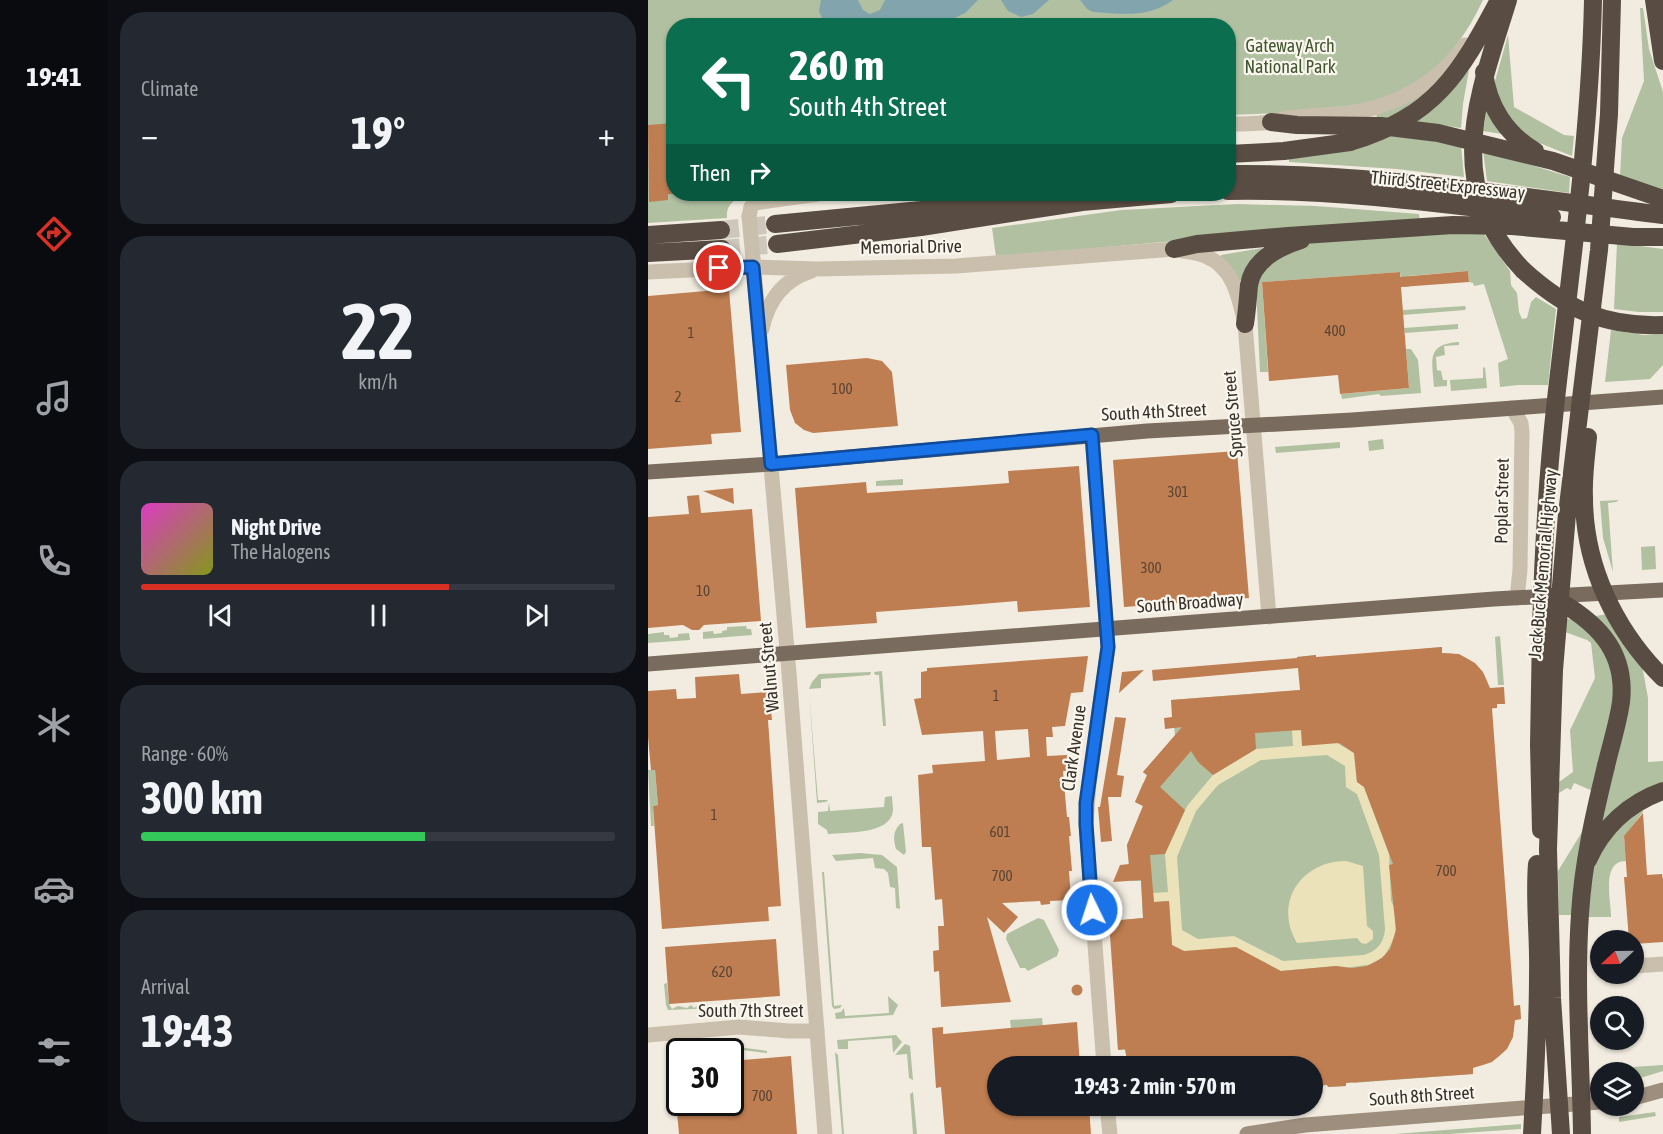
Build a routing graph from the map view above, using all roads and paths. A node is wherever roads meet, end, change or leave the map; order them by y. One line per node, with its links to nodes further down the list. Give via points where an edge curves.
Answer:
1 (1489, 0): 8 (street, via 1457,56 1408,94 1350,113)
2 (1498, 0): 11 (highway, bridge, via 1464,62 1435,96 1395,124 1350,142); 13 (highway, via 1485,53 1488,93 1510,132)
3 (1508, 0): 37 (highway, bridge, via 1476,108 1472,145 1476,186 1490,224 1523,270 1564,303 1589,315 1622,323)
4 (1593, 0): 55 (highway, Jack Buck Memorial Highway, bridge, via 1578,217 1545,529 1540,669)
5 (1612, 0): 39 (highway, Jack Buck Memorial Highway, bridge, via 1604,190)
6 (1654, 0): 7 (highway)
7 (1663, 61)
8 (1271, 122): 9 (street); 13 (highway, via 1412,129)
9 (1236, 124)
10 (1236, 144): 11 (highway)
11 (1312, 148): 12 (highway)
12 (1236, 153)
13 (1552, 161): 16 (highway)
14 (1236, 174): 22 (highway, Third Street Expressway, via 1427,185)
15 (1236, 191): 25 (highway, Third Street Expressway, via 1426,202)
16 (1663, 199)
17 (773, 201): 33 (street, Walnut Street, bridge, via 751,207)
18 (931, 201): 21 (highway)
19 (981, 201): 21 (highway)
20 (1082, 201): 29 (highway)
21 (884, 213): 23 (highway)
22 (1663, 215)
23 (775, 224)
24 (721, 230): 27 (highway)
25 (1663, 232)
26 (1318, 234): 28 (highway, via 1482,225); 31 (highway); 36 (highway, via 1289,244 1260,262 1249,285)
27 (648, 235)
28 (1663, 237)
29 (777, 244)
30 (722, 249): 32 (highway)
31 (1174, 249): 34 (street, Memorial Drive, via 956,267); 36 (street, Spruce Street, via 1203,255 1221,265 1233,281)
32 (648, 253)
33 (753, 263): 34 (street, Memorial Drive); 35 (street, Memorial Drive); 38 (street, Walnut Street)
34 (817, 269): 38 (street, via 791,279 776,293 765,316)
35 (648, 272)
36 (1245, 324): 42 (street, Spruce Street)
37 (1663, 325)
38 (760, 343): 44 (street, Walnut Street)
39 (1588, 345): 48 (highway, Jack Buck Memorial Highway, bridge); 53 (highway, bridge, via 1592,396 1584,499 1591,549 1617,621)
40 (1663, 397): 41 (main road, South 4th Street)
41 (1512, 408): 42 (main road, South 4th Street); 47 (street, Poplar Street, via 1522,430)
42 (1254, 427): 43 (main road, South 4th Street); 49 (street, Spruce Street)
43 (1092, 435): 44 (main road, South 4th Street); 50 (street, Clark Avenue)
44 (771, 464): 45 (main road, South 4th Street); 51 (street, Walnut Street)
45 (648, 472)
46 (1663, 590): 48 (main road, South Broadway)
47 (1517, 598): 48 (main road, South Broadway); 49 (main road, South Broadway)
48 (1555, 598): 70 (highway, Jack Buck Memorial Highway, bridge, via 1548,849); 71 (highway, bridge, via 1598,628 1617,661 1621,681 1620,703 1589,837 1580,914)
49 (1269, 616): 50 (main road, South Broadway)
50 (1107, 629): 51 (main road, South Broadway); 60 (street, Clark Avenue, via 1086,824)
51 (787, 654): 52 (main road, South Broadway); 58 (street, Walnut Street)
52 (648, 664)
53 (1663, 678)
54 (1663, 791): 71 (highway, bridge, via 1618,817 1594,846 1584,873 1578,979)
55 (1541, 832): 69 (highway, bridge, via 1536,874 1538,972); 70 (highway, Jack Buck Memorial Highway, bridge)
56 (1663, 964): 57 (street)
57 (1644, 965)
58 (817, 1030): 59 (street, South 7th Street, via 739,1027); 66 (street, Walnut Street)
59 (648, 1035)
60 (1103, 1056)
61 (1663, 1090): 62 (main road)
62 (1644, 1095)
63 (1590, 1103): 65 (main road, South 8th Street)
64 (1108, 1116): 67 (street)
65 (1306, 1130): 68 (main road, South 8th Street)
66 (825, 1134)
67 (1110, 1134)
68 (1247, 1134)
69 (1532, 1134)
70 (1561, 1134)
71 (1581, 1134)

